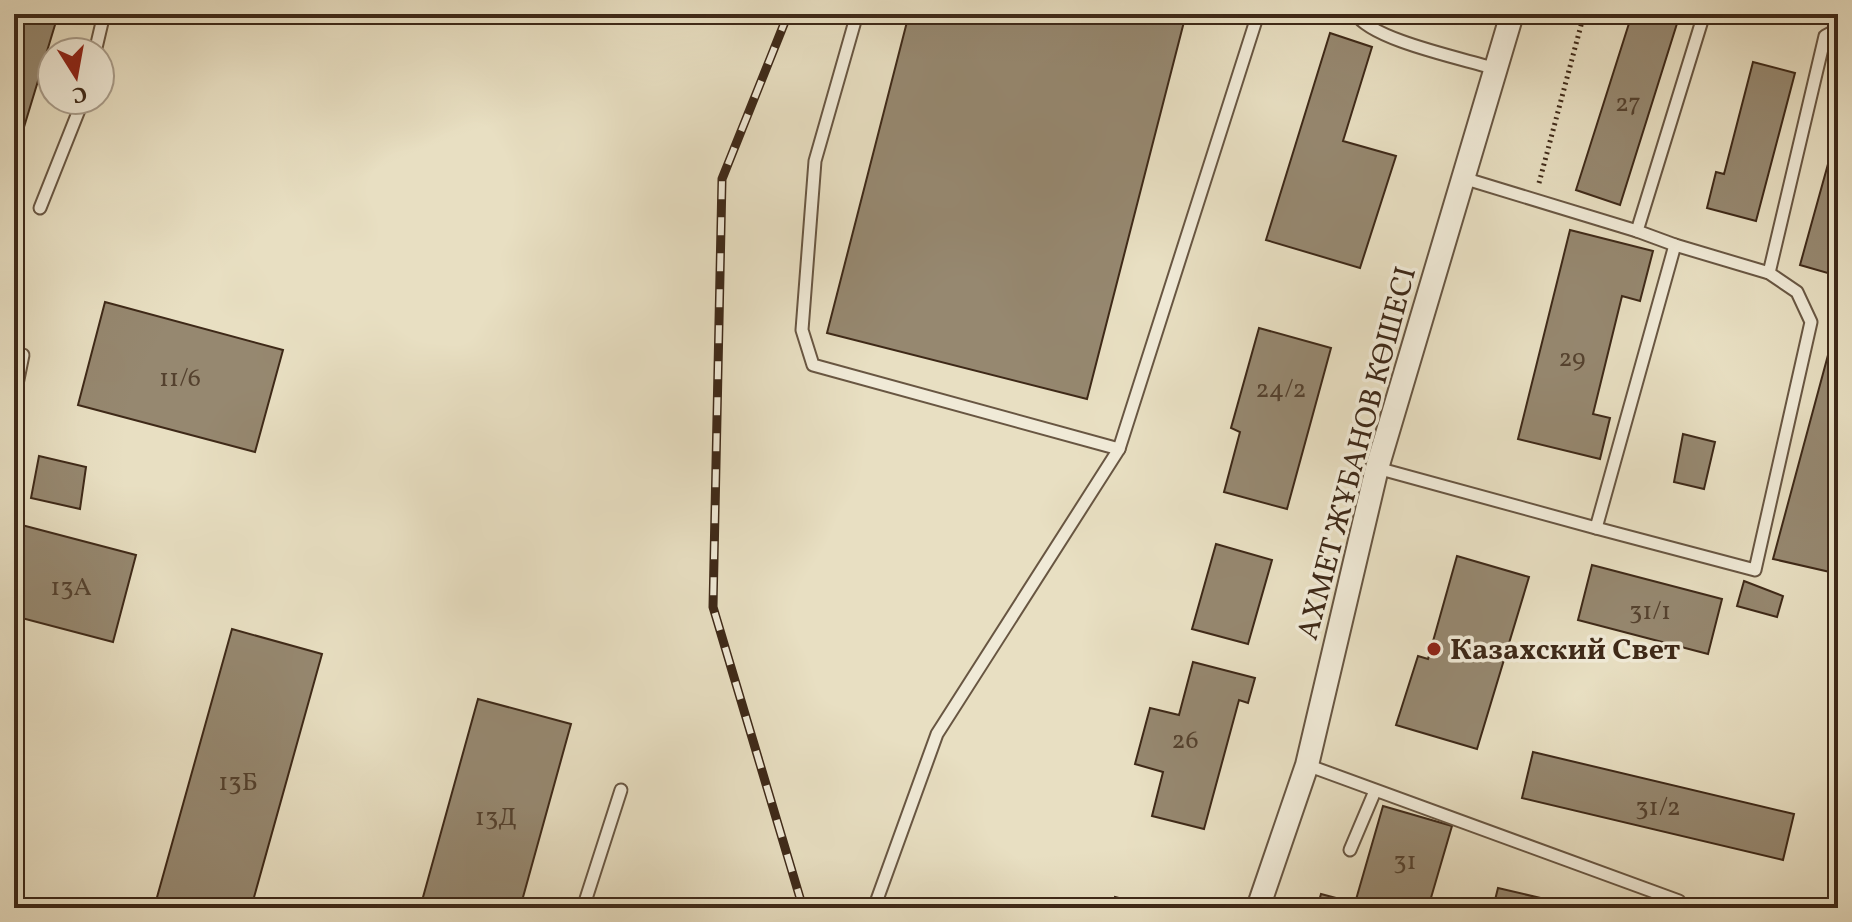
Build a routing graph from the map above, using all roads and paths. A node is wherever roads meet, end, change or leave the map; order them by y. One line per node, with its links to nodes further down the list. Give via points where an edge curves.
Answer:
1 (104, 14): 9 (lane)
2 (857, 14): 20 (lane, via 815,161 802,330 813,365)
3 (1258, 14): 20 (lane)
4 (1356, 14): 10 (lane, via 1377,33)
5 (1512, 14): 10 (street, АХМЕТ ЖҰБАНОВ КӨШЕСІ)
6 (1584, 14): 13 (path)
7 (1704, 14): 15 (lane)
8 (1838, 29): 17 (lane, via 1825,36)
9 (99, 36)
10 (1496, 69): 12 (street, АХМЕТ ЖҰБАНОВ КӨШЕСІ)
11 (77, 116): 14 (lane)
12 (1463, 178): 13 (lane); 21 (street, АХМЕТ ЖҰБАНОВ КӨШЕСІ)
13 (1534, 199): 15 (lane)
14 (40, 208)
15 (1637, 231): 16 (lane)
16 (1675, 245): 17 (lane); 22 (lane)
17 (1769, 273): 22 (lane, via 1797,292 1811,322 1755,570)
18 (23, 355): 19 (lane)
19 (14, 399)
20 (1119, 449): 29 (lane, via 937,734)
21 (1377, 468): 22 (lane); 23 (street, АХМЕТ ЖҰБАНОВ КӨШЕСІ)
22 (1596, 528)
23 (1307, 765): 25 (lane); 30 (street, АХМЕТ ЖҰБАНОВ КӨШЕСІ)
24 (621, 790): 28 (lane)
25 (1375, 791): 26 (lane); 27 (lane)
26 (1350, 850)
27 (1679, 901)
28 (583, 908)
29 (874, 908)
30 (1258, 908)

